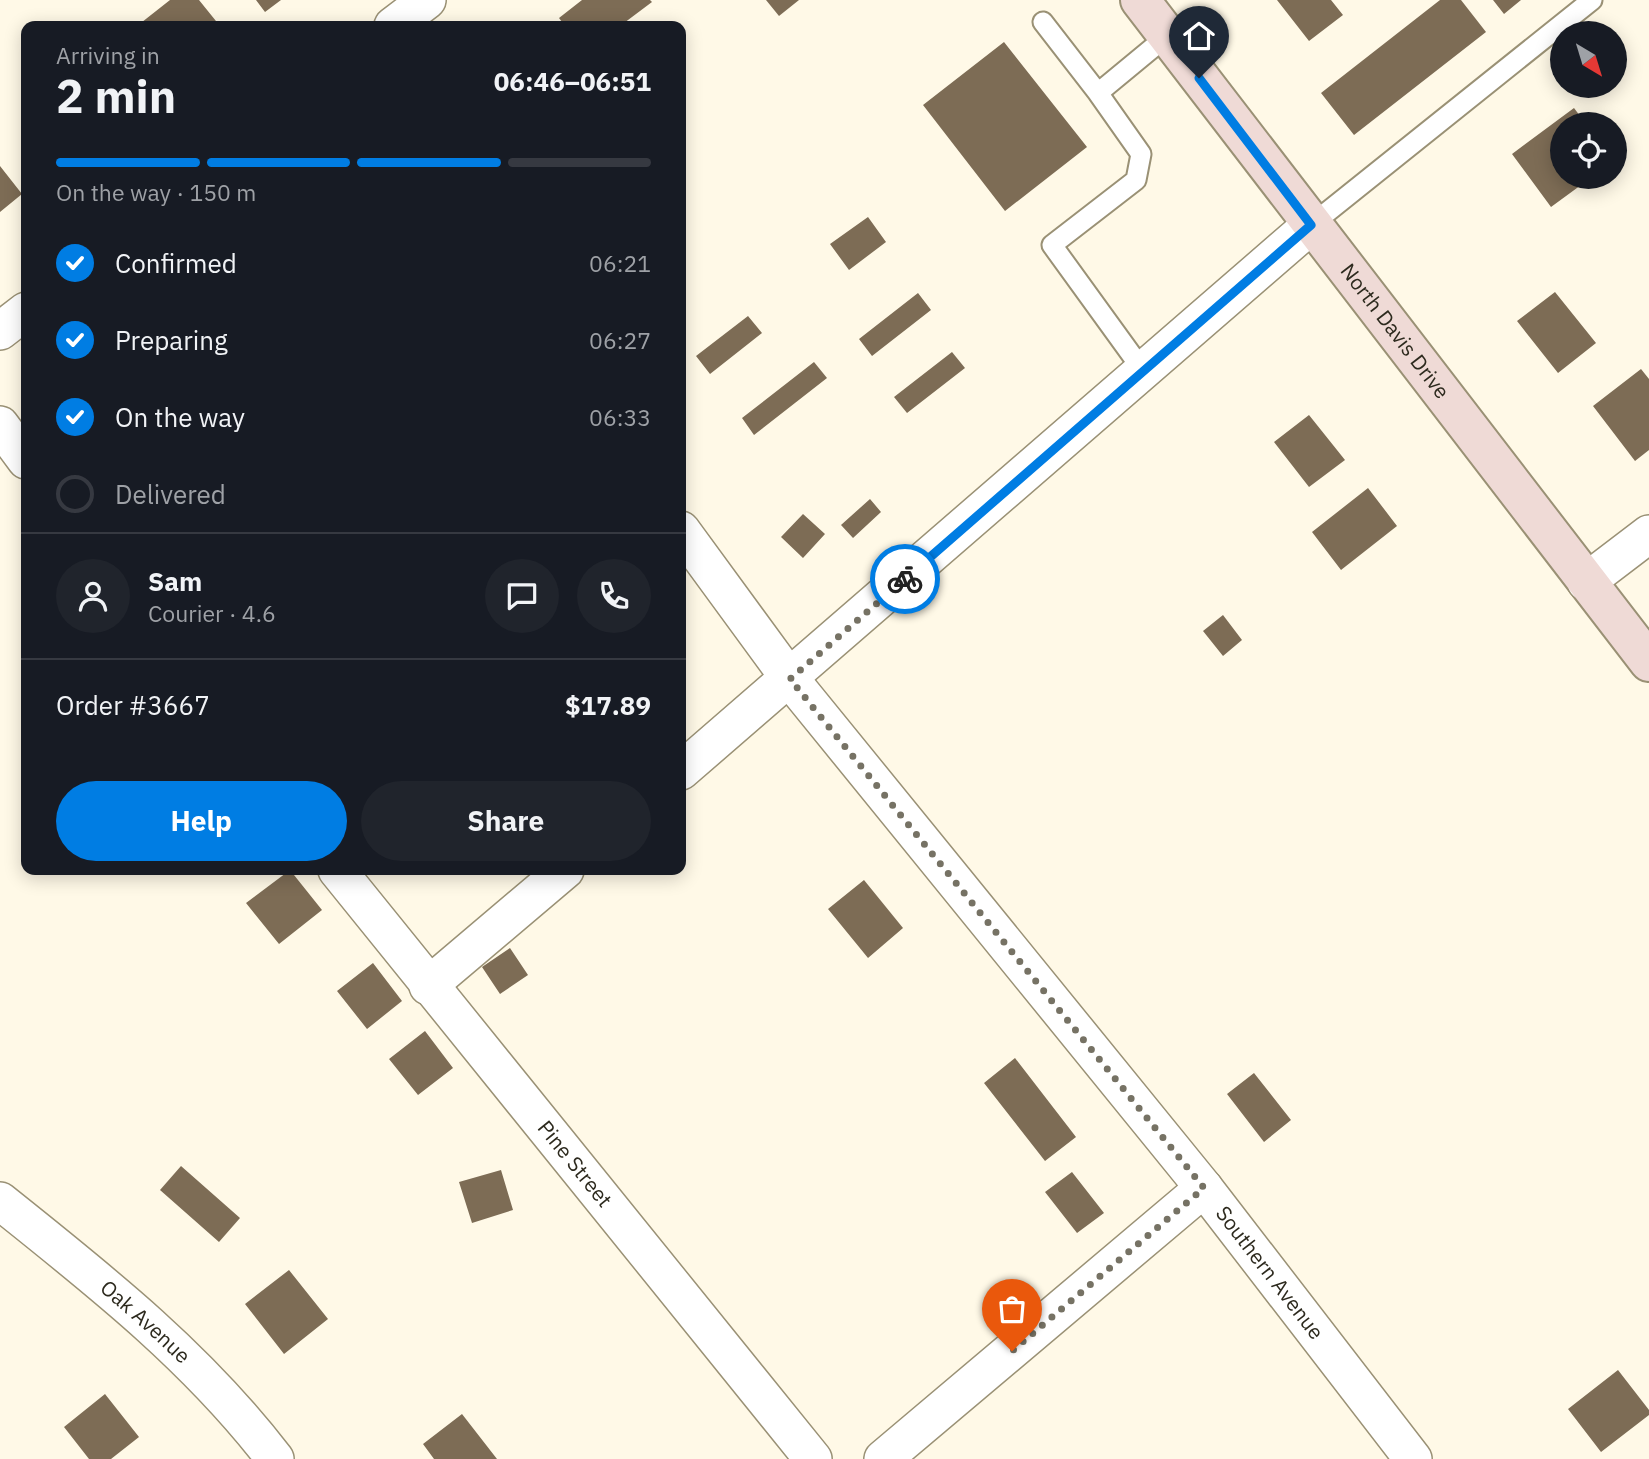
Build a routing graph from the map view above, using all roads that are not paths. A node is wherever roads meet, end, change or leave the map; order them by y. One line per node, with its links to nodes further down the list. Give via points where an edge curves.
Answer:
1 (427, 0): 4 (street)
2 (1140, 0): 6 (main road, North Davis Drive)
3 (1592, 0): 8 (lane)
4 (400, 21)
5 (1043, 22): 7 (lane)
6 (1167, 36): 7 (lane); 8 (main road, North Davis Drive)
7 (1098, 93): 11 (lane, via 1140,154 1136,180 1052,245)
8 (1311, 225): 11 (street); 16 (main road, North Davis Drive)
9 (21, 315): 10 (street)
10 (0, 331)
11 (1144, 372): 18 (street)
12 (0, 425): 13 (street)
13 (21, 453)
14 (1649, 534): 16 (street)
15 (686, 537): 18 (street, Southern Avenue)
16 (1586, 582): 17 (main road, North Davis Drive)
17 (1649, 662)
18 (790, 679): 19 (street); 23 (street, Southern Avenue)
19 (686, 767)
20 (341, 875): 22 (street, Pine Street)
21 (559, 875): 22 (street)
22 (428, 986): 26 (street, Pine Street)
23 (1204, 1188): 27 (street); 28 (street, Southern Avenue)
24 (0, 1201): 25 (street, Oak Avenue, via 138,1312 237,1410)
25 (275, 1459)
26 (813, 1459)
27 (883, 1459)
28 (1413, 1459)

